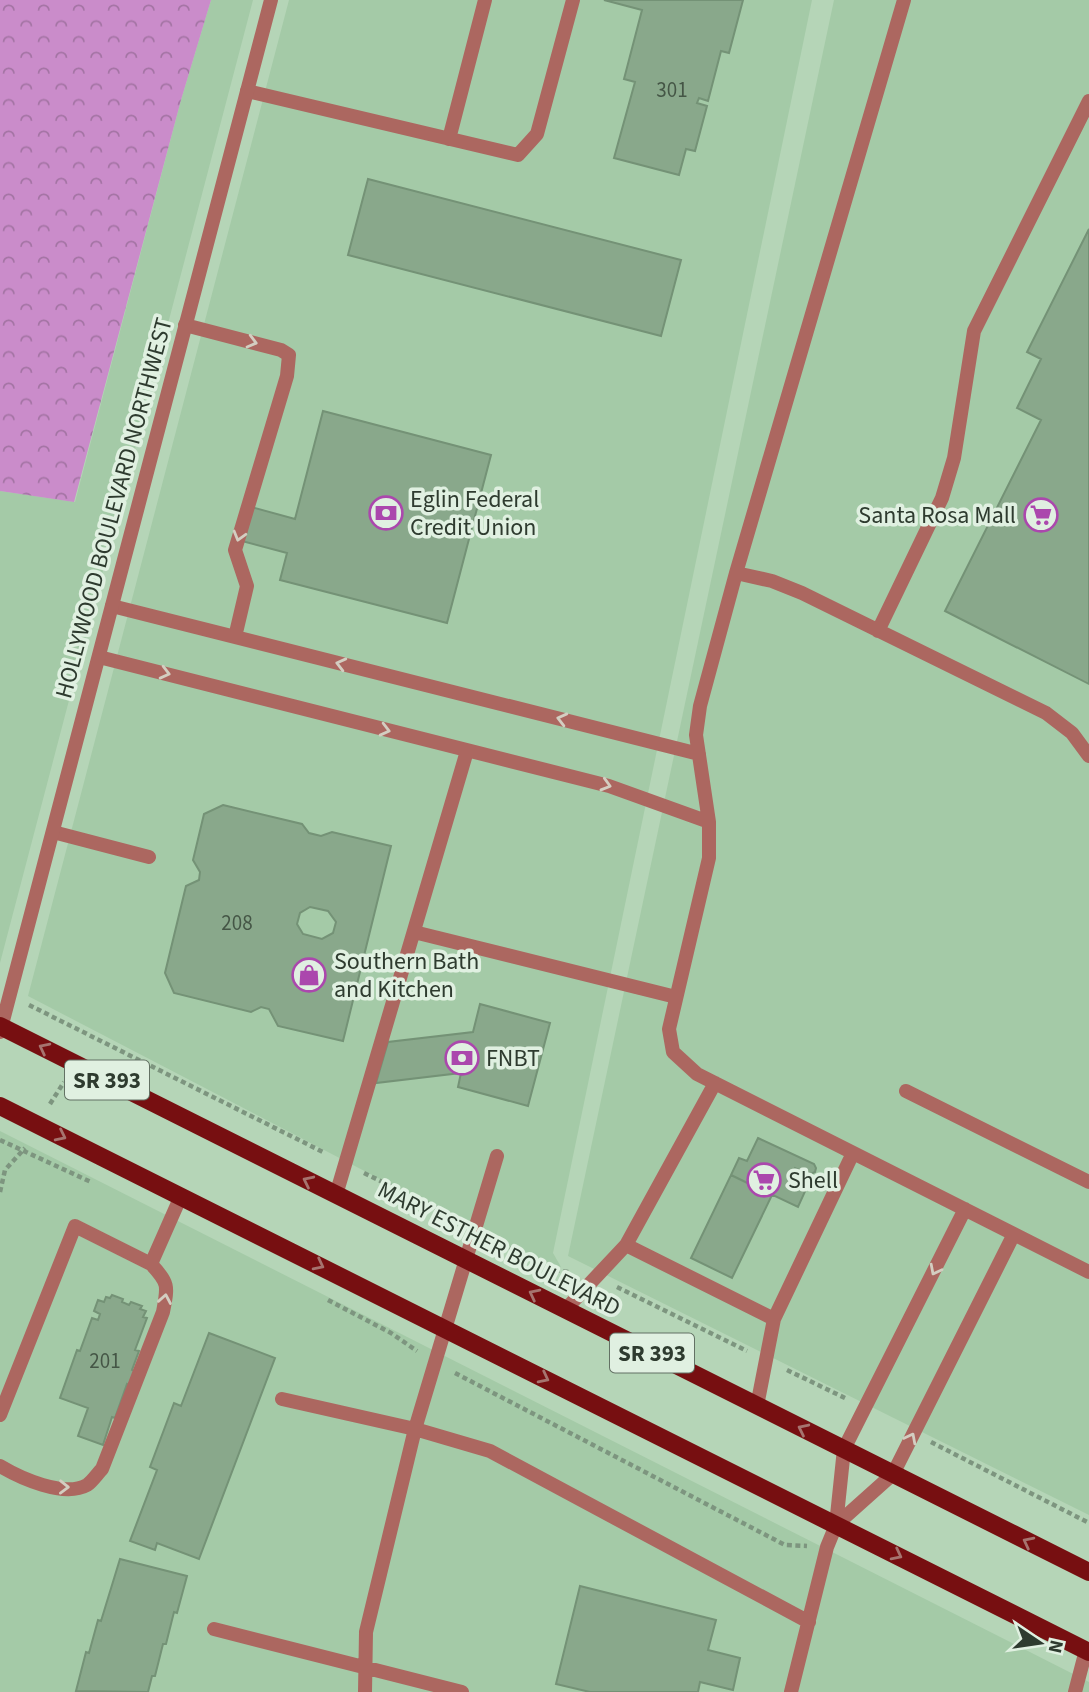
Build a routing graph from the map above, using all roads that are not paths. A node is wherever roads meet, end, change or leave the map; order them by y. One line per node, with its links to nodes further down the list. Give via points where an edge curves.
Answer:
1 (271, 0): 5 (street, HOLLYWOOD BOULEVARD NORTHWEST)
2 (485, 0): 7 (street)
3 (573, 0): 7 (street, via 537,134 518,155)
4 (904, 0): 9 (street)
5 (247, 91): 7 (street); 8 (street, HOLLYWOOD BOULEVARD NORTHWEST)
6 (1089, 101): 11 (street, via 974,331 954,458 942,498)
7 (449, 139)
8 (186, 325): 10 (street, HOLLYWOOD BOULEVARD NORTHWEST); 12 (street, one-way to 12, via 289,355 287,376 235,550 247,586)
9 (736, 573): 11 (street, via 802,593); 15 (street, via 700,706)
10 (112, 606): 12 (street); 13 (street, HOLLYWOOD BOULEVARD NORTHWEST)
11 (878, 631): 16 (street, via 1046,713 1072,733)
12 (235, 637): 15 (street, one-way to 12)
13 (99, 657): 14 (street, one-way to 14); 18 (street, HOLLYWOOD BOULEVARD NORTHWEST)
14 (467, 751): 17 (street, one-way to 17, via 609,786); 20 (street)
15 (699, 754): 17 (street)
16 (1089, 755)
17 (709, 822): 21 (street, via 709,858)
18 (52, 832): 19 (street); 22 (street, HOLLYWOOD BOULEVARD NORTHWEST)
19 (149, 857)
20 (414, 932): 21 (street); 29 (street)
21 (676, 997): 23 (street, via 669,1028 673,1052)
22 (0, 1028): 29 (main road, MARY ESTHER BOULEVARD / SR 393, one-way to 22)
23 (715, 1083): 26 (street); 33 (street)
24 (906, 1090): 28 (street)
25 (0, 1106): 30 (main road, SR 393, one-way to 30)
26 (853, 1153): 31 (street); 38 (street)
27 (497, 1156): 34 (street)
28 (1089, 1182)
29 (336, 1195): 34 (main road, MARY ESTHER BOULEVARD / SR 393)
30 (181, 1196): 35 (street); 39 (main road, SR 393, one-way to 39)
31 (965, 1209): 32 (street); 44 (street, one-way to 44)
32 (1014, 1234): 36 (street); 46 (street, one-way to 32)
33 (626, 1245): 37 (street); 38 (street)
34 (467, 1260): 37 (main road, MARY ESTHER BOULEVARD / SR 393, one-way to 34); 39 (street)
35 (151, 1264): 42 (street, via 75,1226); 45 (street, one-way to 35, via 43,1486 66,1489 87,1485 103,1469 163,1312 166,1279)
36 (1089, 1272)
37 (565, 1310): 41 (main road, MARY ESTHER BOULEVARD / SR 393)
38 (774, 1319): 41 (street)
39 (445, 1328): 43 (street); 47 (main road, SR 393, one-way to 47)
40 (282, 1399): 43 (street)
41 (757, 1406): 44 (main road, MARY ESTHER BOULEVARD / SR 393, one-way to 41)
42 (0, 1415)
43 (415, 1429): 49 (street, via 490,1451); 52 (street, via 366,1632)
44 (844, 1449): 46 (main road, MARY ESTHER BOULEVARD / SR 393); 47 (street)
45 (0, 1466)
46 (893, 1474): 47 (street); 48 (main road, MARY ESTHER BOULEVARD / SR 393, one-way to 46)
47 (836, 1525): 49 (street); 51 (main road, SR 393, one-way to 51)
48 (1089, 1572)
49 (808, 1622): 55 (street)
50 (214, 1629): 52 (street)
51 (1087, 1651): 56 (street)
52 (366, 1667): 53 (street); 54 (street)
53 (365, 1692)
54 (462, 1692)
55 (791, 1692)
56 (1075, 1692)

